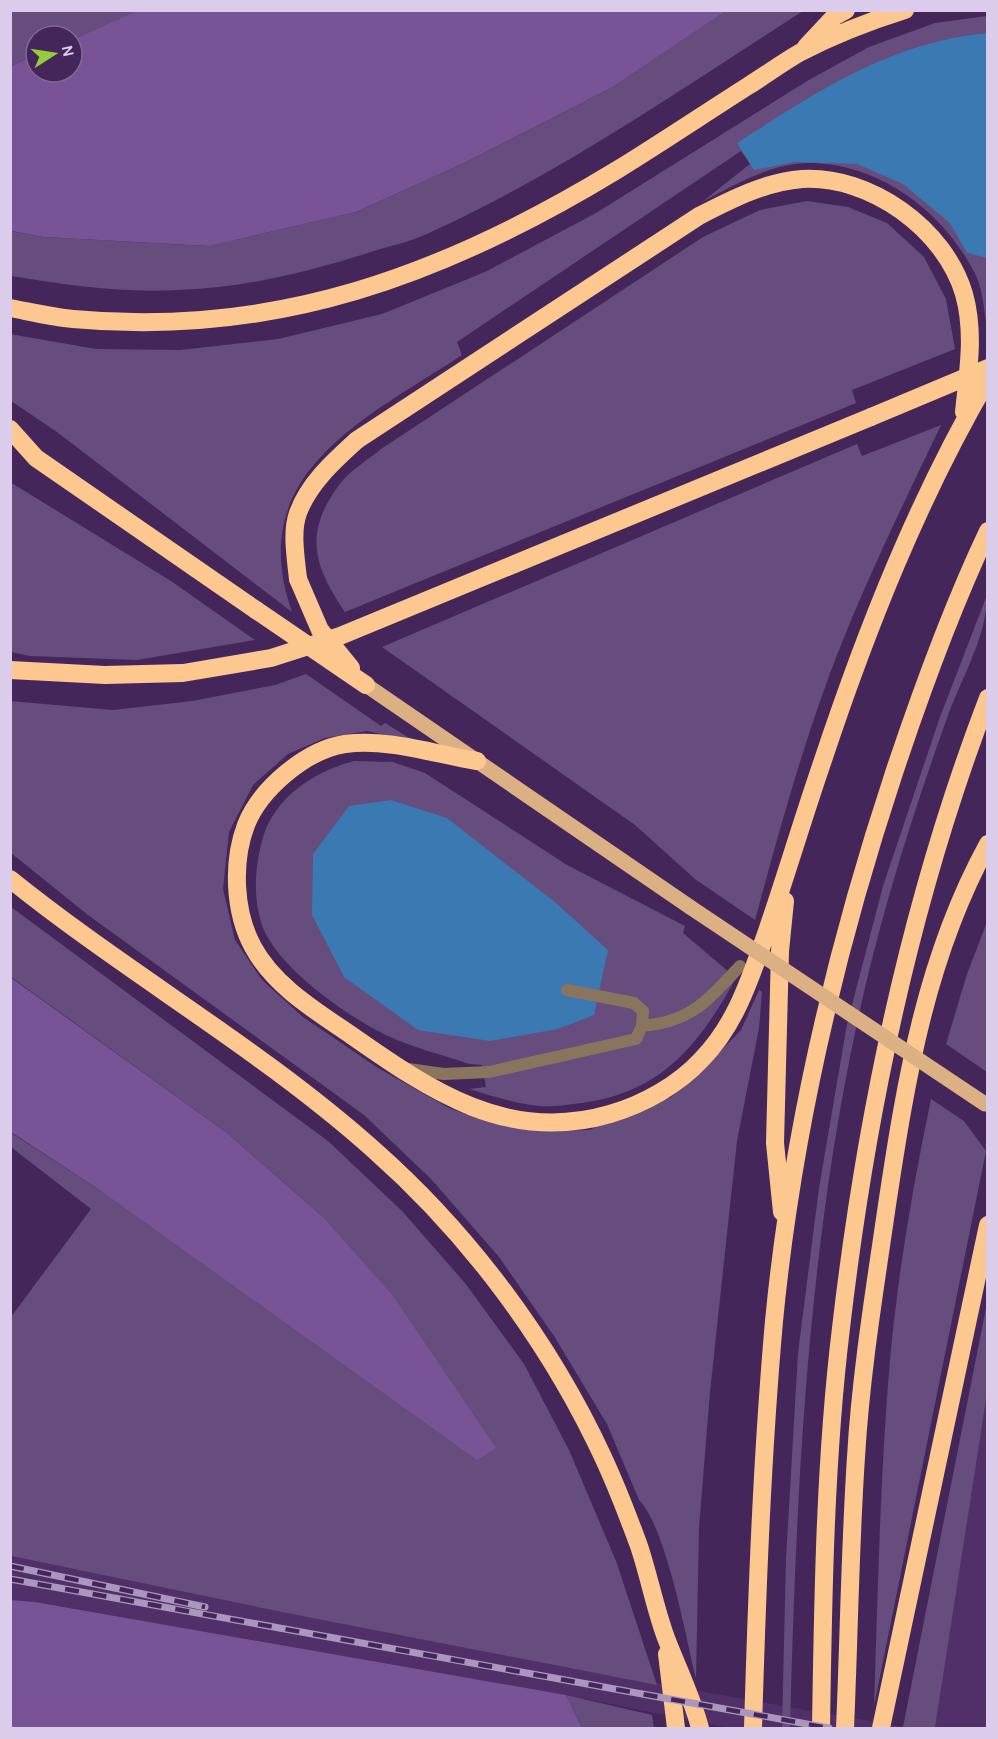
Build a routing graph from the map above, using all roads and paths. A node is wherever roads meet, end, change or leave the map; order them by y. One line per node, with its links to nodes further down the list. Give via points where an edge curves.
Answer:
1 (846, 10): 3 (highway, via 835,16)
2 (905, 10): 3 (highway)
3 (801, 52): 4 (highway, via 615,171 489,241 435,266 382,284 307,306 231,317 148,322 83,320)
4 (10, 308)
5 (987, 368): 12 (highway, bridge, via 339,636 271,658 183,673 105,675)
6 (987, 378): 7 (highway)
7 (964, 420): 13 (highway, bridge, via 972,336 964,292 946,257 923,229 864,189 829,180 776,183 744,193 699,216 357,440 322,472 297,513 294,547 298,579 320,630); 17 (highway, via 914,520 864,640)
8 (10, 429): 10 (highway)
9 (10, 449): 10 (highway)
10 (36, 458): 13 (highway, bridge)
11 (987, 531): 26 (highway, via 917,704 864,864 823,1020)
12 (10, 670)
13 (366, 685): 15 (main road)
14 (987, 698): 22 (highway, via 921,894)
15 (477, 761): 22 (main road, bridge); 23 (highway, via 380,743 343,744 304,759 271,787 246,823 237,865 239,907 253,947 281,983)
16 (987, 844): 32 (highway, via 966,884 922,1006 904,1094 873,1304 856,1455)
17 (789, 869): 23 (highway, via 732,1020 702,1060 670,1086 636,1106 557,1125 513,1120 472,1108); 26 (highway, via 780,951 775,1143)
18 (10, 879): 27 (highway, via 327,1111 397,1172 468,1247 515,1306 559,1373 603,1457 639,1547)
19 (740, 966): 21 (lane, via 709,999 681,1019)
20 (567, 990): 21 (lane, via 634,1003 642,1011)
21 (642, 1026): 23 (lane, via 636,1039 489,1072 444,1074)
22 (886, 1038): 24 (main road, bridge); 31 (highway, via 840,1330 829,1484)
23 (398, 1068)
24 (986, 1105)
25 (987, 1225): 33 (highway)
26 (785, 1235): 30 (highway, via 764,1451)
27 (666, 1637): 28 (highway); 29 (highway, via 692,1697)
28 (676, 1728)
29 (700, 1728)
30 (753, 1728)
31 (821, 1728)
32 (845, 1728)
33 (881, 1728)

